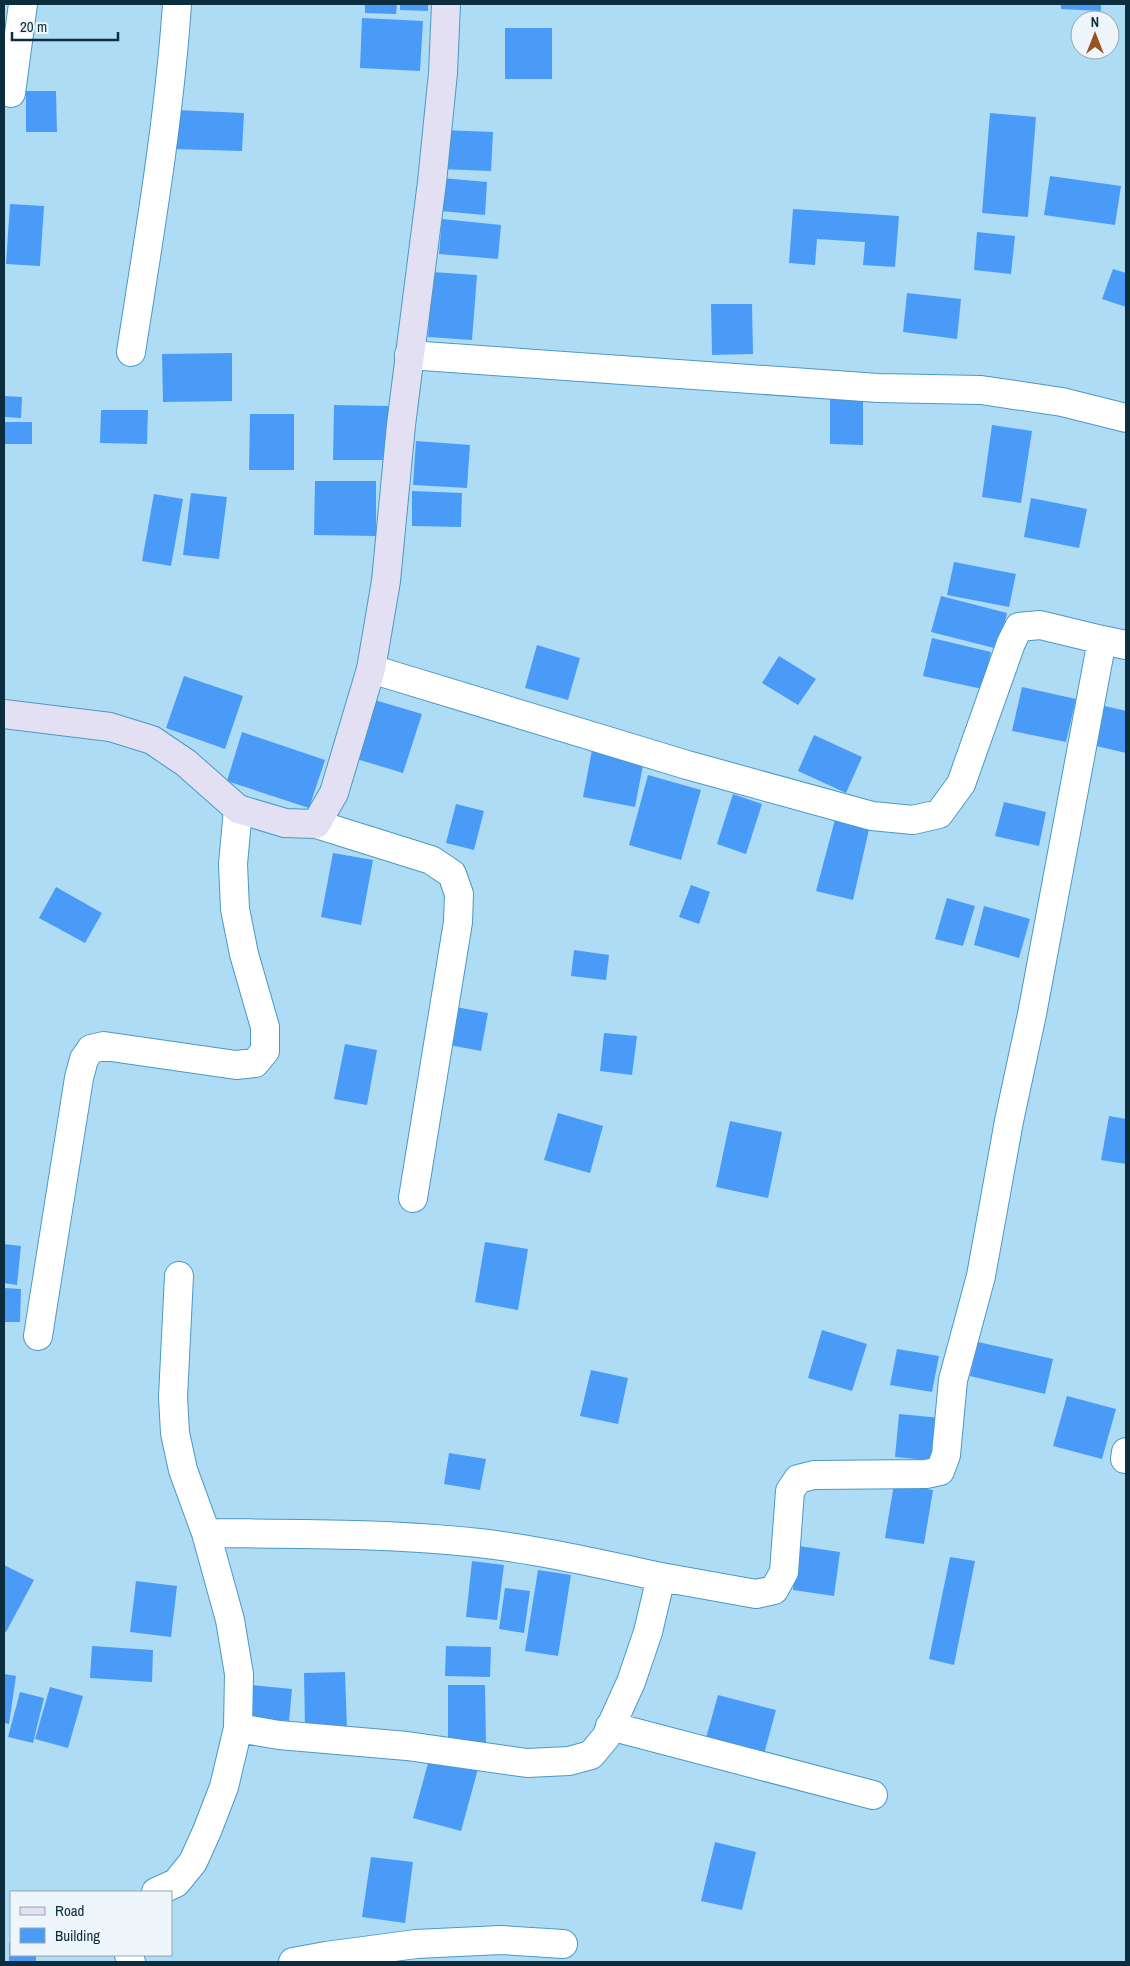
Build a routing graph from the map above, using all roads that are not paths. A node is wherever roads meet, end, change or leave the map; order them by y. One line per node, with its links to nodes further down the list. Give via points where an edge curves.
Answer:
1 (23, 4): 4 (street)
2 (177, 4): 5 (street, via 169,96)
3 (446, 4): 6 (street, via 432,182)
4 (11, 93)
5 (131, 352)
6 (410, 355): 7 (street, via 878,388 981,390 1062,402); 9 (street, via 386,581)
7 (1126, 418)
8 (1114, 642): 9 (street, via 1040,625 1019,627 962,784 939,814 913,820 872,816 687,765); 17 (street, via 1009,1121 981,1276 953,1380 946,1455 940,1471 926,1474 814,1475 798,1479 790,1491 784,1572 774,1590 756,1594)
9 (371, 669): 12 (street, via 334,793)
10 (4, 714): 11 (street, via 110,727 152,740 186,763)
11 (238, 809): 12 (street, via 285,823); 15 (street, via 233,864 235,909 244,954 266,1027 266,1051 254,1063 236,1065 104,1046 91,1049 84,1059 79,1078)
12 (316, 824): 13 (street, via 431,860 452,874 459,894 458,922)
13 (413, 1198)
14 (179, 1276): 16 (street, via 174,1433 183,1470)
15 (38, 1336)
16 (206, 1533): 17 (street, via 361,1534 479,1543 587,1560); 19 (street, via 230,1620 238,1665)
17 (661, 1577): 18 (street, via 648,1632 631,1682)
18 (610, 1726): 19 (street, via 606,1737 591,1755 569,1761 527,1763); 20 (street)
19 (238, 1728): 21 (street, via 224,1786 193,1862 176,1882)
20 (873, 1795)
21 (158, 1891)
22 (563, 1944): 23 (street, via 501,1940 416,1944)
23 (292, 1962)

